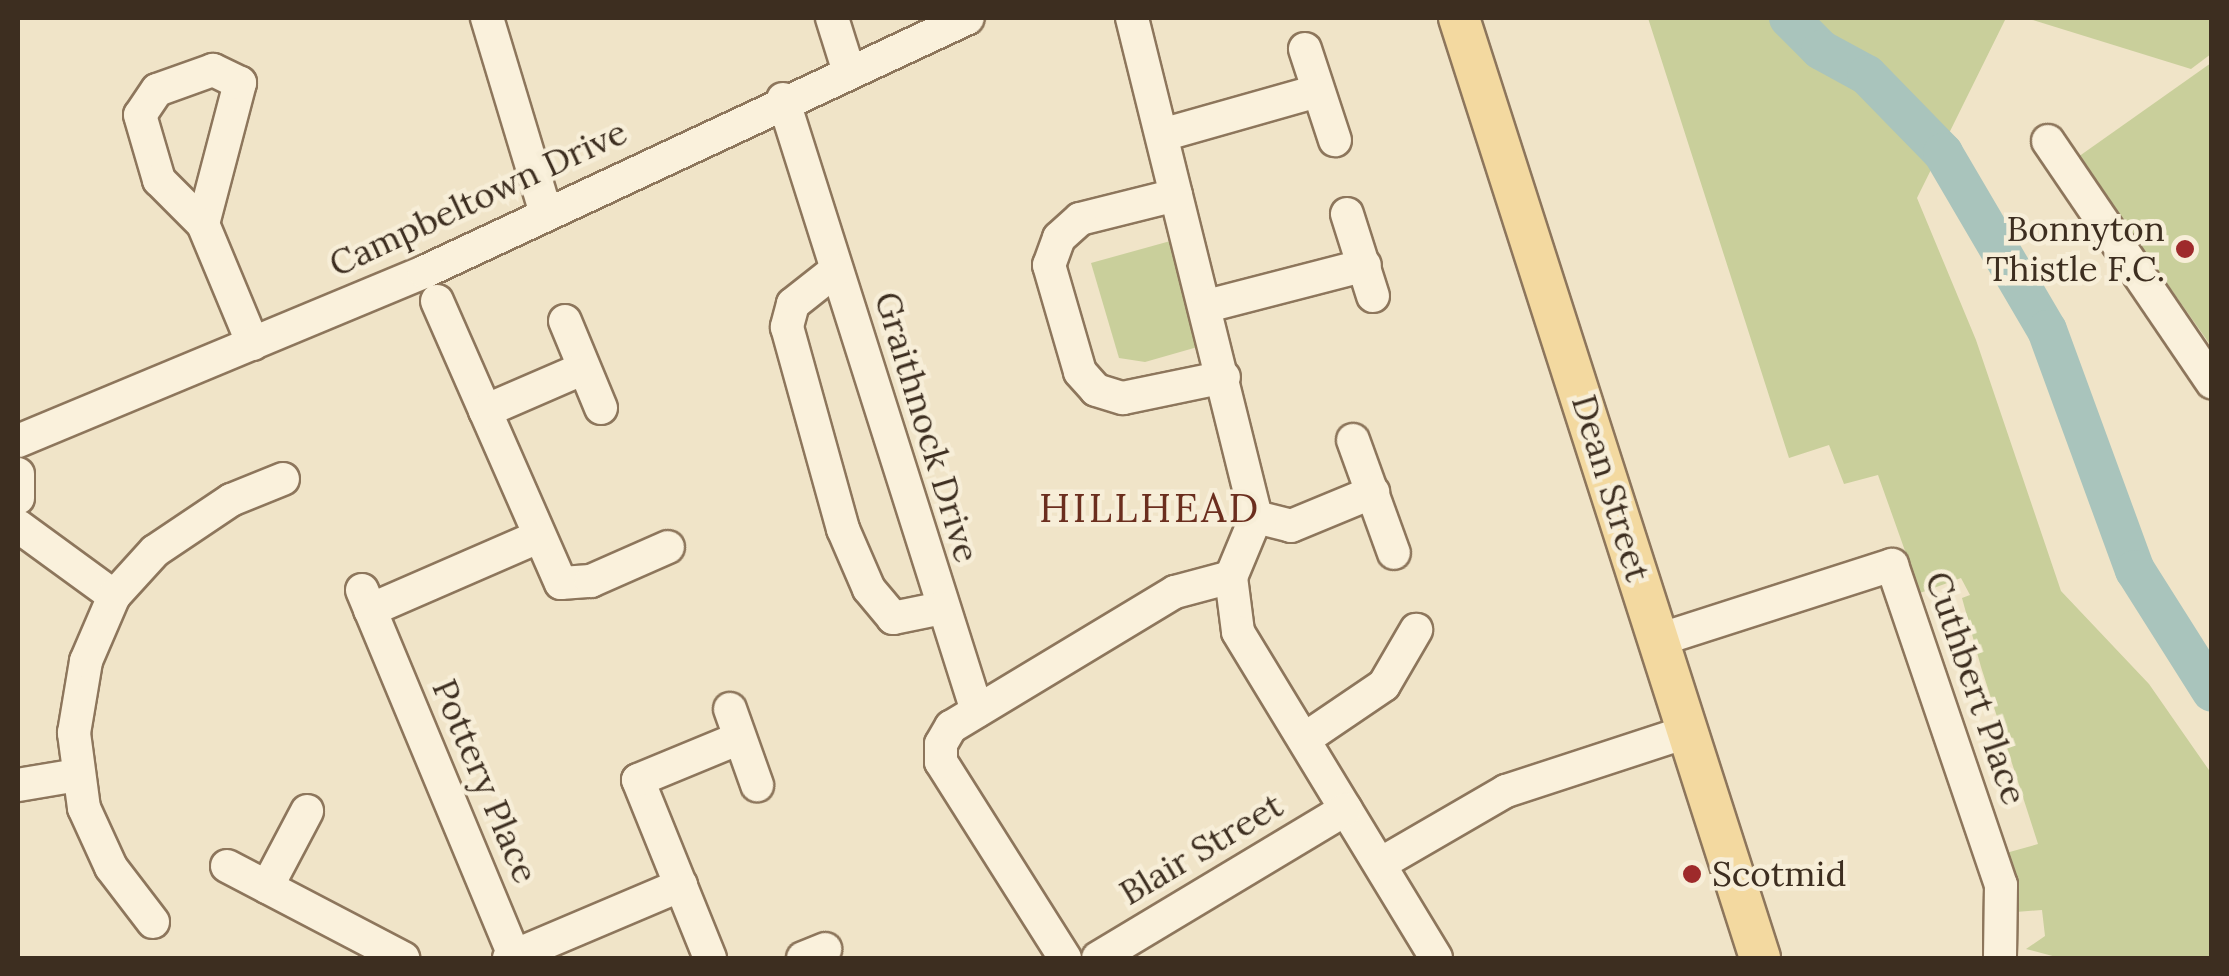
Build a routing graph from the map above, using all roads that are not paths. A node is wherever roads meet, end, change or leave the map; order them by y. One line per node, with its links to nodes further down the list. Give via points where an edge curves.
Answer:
1 (487, 18): 14 (street)
2 (832, 18): 7 (street)
3 (968, 18): 7 (street, Campbeltown Drive)
4 (1132, 18): 10 (street)
5 (1459, 18): 42 (main road, Dean Street)
6 (1304, 48): 8 (street)
7 (848, 72): 9 (street, Campbeltown Drive)
8 (1318, 91): 10 (street); 11 (street)
9 (783, 100): 14 (street, Campbeltown Drive); 17 (street, Graithnock Drive)
10 (1162, 135): 13 (street)
11 (1334, 140)
12 (2048, 141): 24 (street)
13 (1176, 195): 19 (street); 23 (street, via 1080,219 1059,238 1049,264 1080,372 1096,390 1123,398)
14 (546, 213): 21 (street, Campbeltown Drive)
15 (1346, 214): 19 (street, via 1369,281)
16 (203, 224): 21 (street)
17 (836, 270): 40 (street, Graithnock Drive); 40 (street, Graithnock Drive, via 793,304 787,327 843,529 869,589 893,618)
18 (437, 301): 26 (street)
19 (1207, 306): 23 (street)
20 (565, 321): 22 (street)
21 (252, 344): 28 (street, Campbeltown Drive)
22 (582, 370): 25 (street); 26 (street)
23 (1224, 377): 33 (street)
24 (2212, 382)
25 (601, 408)
26 (485, 411): 35 (street)
27 (1353, 440): 31 (street)
28 (18, 441)
29 (18, 474): 32 (street)
30 (283, 479): 39 (street, via 193,522 155,550)
31 (1372, 492): 33 (street, via 1291,526); 37 (street)
32 (18, 498)
33 (1256, 518): 38 (street)
34 (18, 526): 39 (street)
35 (538, 537): 36 (street, via 562,583 591,581); 56 (street, Pottery Place, via 366,600)
36 (668, 547)
37 (1394, 553)
38 (1232, 577): 43 (street, via 1175,592); 45 (street, via 1238,632)
39 (114, 596): 46 (street, via 78,695)
40 (942, 608): 43 (street, Graithnock Drive)
41 (1416, 630): 45 (street, via 1384,684)
42 (1658, 640): 44 (main road, Dean Street); 63 (street, Cuthbert Place, via 1892,565 2002,886)
43 (977, 711): 59 (street, via 951,727 941,762)
44 (1686, 732): 51 (street, via 1506,791); 62 (main road, Dean Street)
45 (1306, 738): 49 (street)
46 (78, 774): 47 (street); 55 (street, via 100,846)
47 (18, 785)
48 (757, 785): 53 (street, via 735,723 638,780)
49 (1346, 809): 51 (street); 60 (street, Blair Street)
50 (307, 811): 54 (street)
51 (1380, 864): 61 (street)
52 (227, 866): 54 (street)
53 (680, 885): 56 (street); 58 (street)
54 (267, 887): 57 (street)
55 (153, 922)
56 (511, 956)
57 (403, 958)
58 (710, 958)
59 (1065, 958)
60 (1098, 958)
61 (1436, 958)
62 (1760, 958)
63 (2000, 958)

